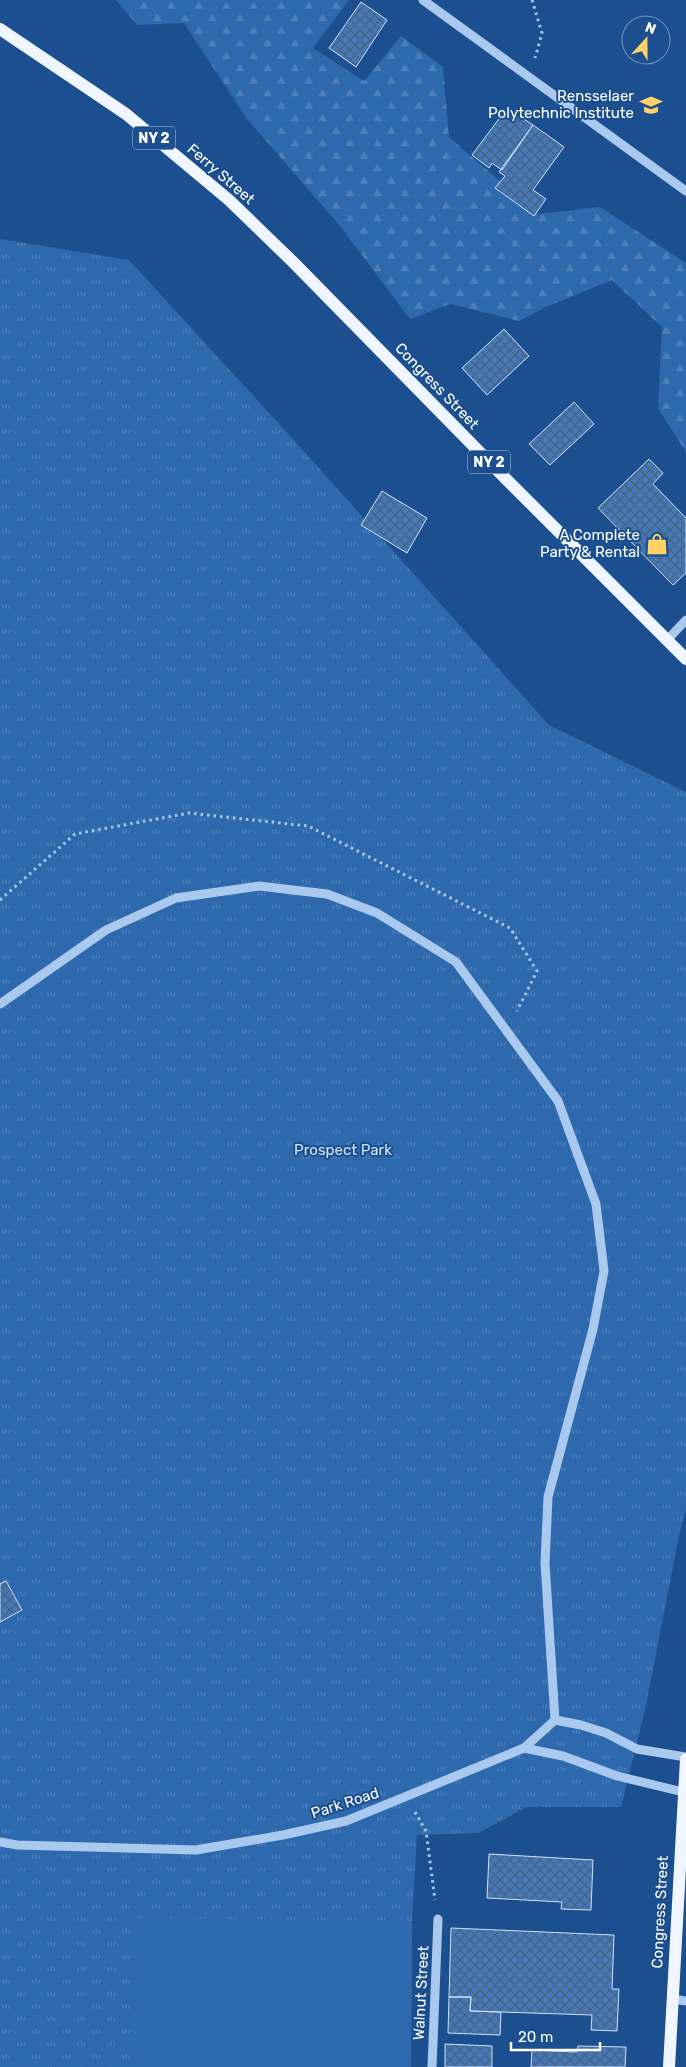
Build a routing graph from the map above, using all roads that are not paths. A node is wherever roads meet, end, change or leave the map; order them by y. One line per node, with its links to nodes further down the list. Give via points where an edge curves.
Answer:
1 (423, 0): 3 (street)
2 (0, 29): 4 (main road, Ferry Street / NY 2, via 126,114 228,200)
3 (686, 191)
4 (294, 263): 6 (main road, Congress Street / NY 2)
5 (686, 620): 6 (street)
6 (668, 639): 7 (main road, Congress Street / NY 2)
7 (686, 658)
8 (0, 1004): 9 (street, via 106,930 167,902 258,886 327,894 377,913 456,962 558,1101 596,1204 604,1271 593,1329 548,1497 545,1563)
9 (555, 1720): 10 (street); 11 (street, via 606,1733 637,1749)
10 (524, 1748): 12 (street, via 563,1756 617,1776); 13 (street, Park Road, via 346,1821 283,1835 196,1850)
11 (686, 1758): 12 (main road, Congress Street)
12 (683, 1792): 15 (main road, Congress Street)
13 (0, 1842)
14 (438, 1920): 17 (street, Walnut Street)
15 (672, 1999): 16 (street); 18 (main road, Congress Street)
16 (686, 2001)
17 (432, 2067)
18 (668, 2067)

